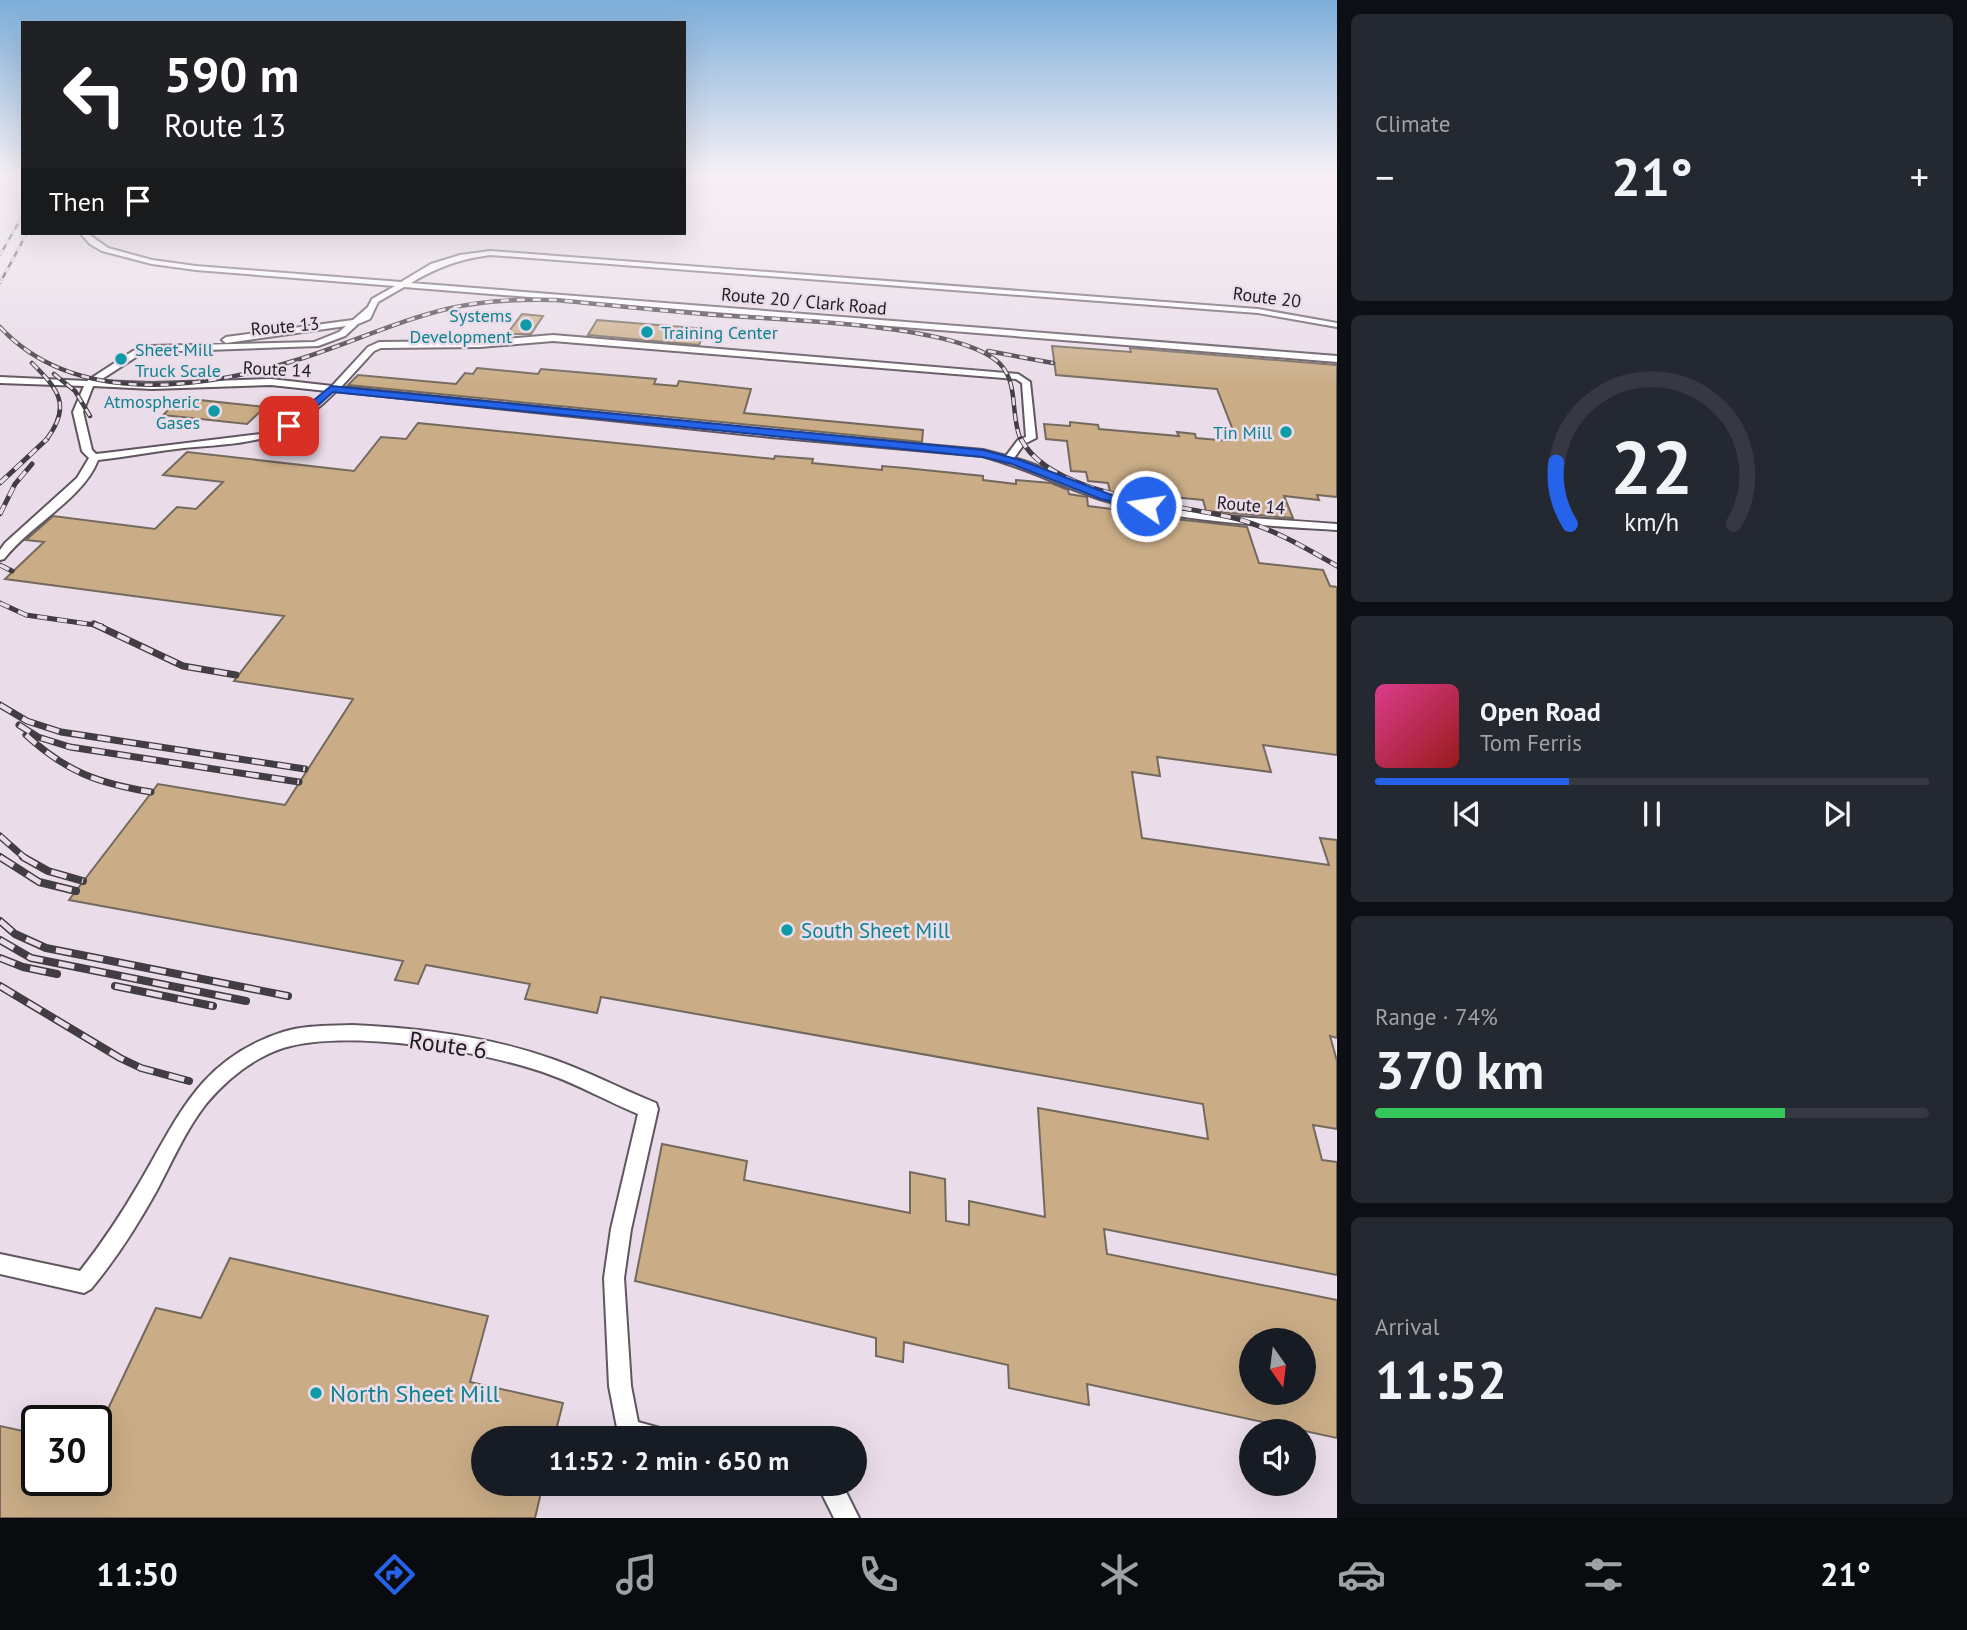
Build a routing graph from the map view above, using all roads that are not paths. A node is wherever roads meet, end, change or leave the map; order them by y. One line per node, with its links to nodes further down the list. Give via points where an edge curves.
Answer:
1 (100, 246): 2 (street, Route 20 / Clark Road, via 179,266)
2 (404, 284): 3 (street, Route 13, via 375,301 367,317); 4 (street, Route 20, via 450,260 502,253 1258,311); 6 (street, Route 20 / Clark Road)
3 (357, 322): 5 (street, Route 13); 5 (street, Route 13, via 337,337 305,346)
4 (1337, 325)
5 (170, 348): 8 (street, Route 13, via 136,352)
6 (1337, 359)
7 (0, 380): 8 (street, Route 14)
8 (90, 383): 9 (street, Route 14, via 166,386 258,381); 10 (street, via 78,412 86,452)
9 (331, 389): 10 (street, via 289,426 253,439); 11 (street, Route 14, via 983,453); 11 (street, via 379,345 552,338 1009,376 1026,382 1031,438 1021,442)
10 (94, 457): 13 (street, via 86,475)
11 (1008, 460): 12 (street, Route 14, via 1105,497 1146,506 1199,516)
12 (1337, 527)
13 (0, 556)
14 (0, 1264): 15 (street, Route 6, via 84,1282 141,1200 200,1098 230,1070 273,1044 295,1037 382,1035 499,1052 569,1074 649,1109 614,1278)
15 (627, 1426)
16 (835, 1496): 17 (street)
17 (847, 1518)

